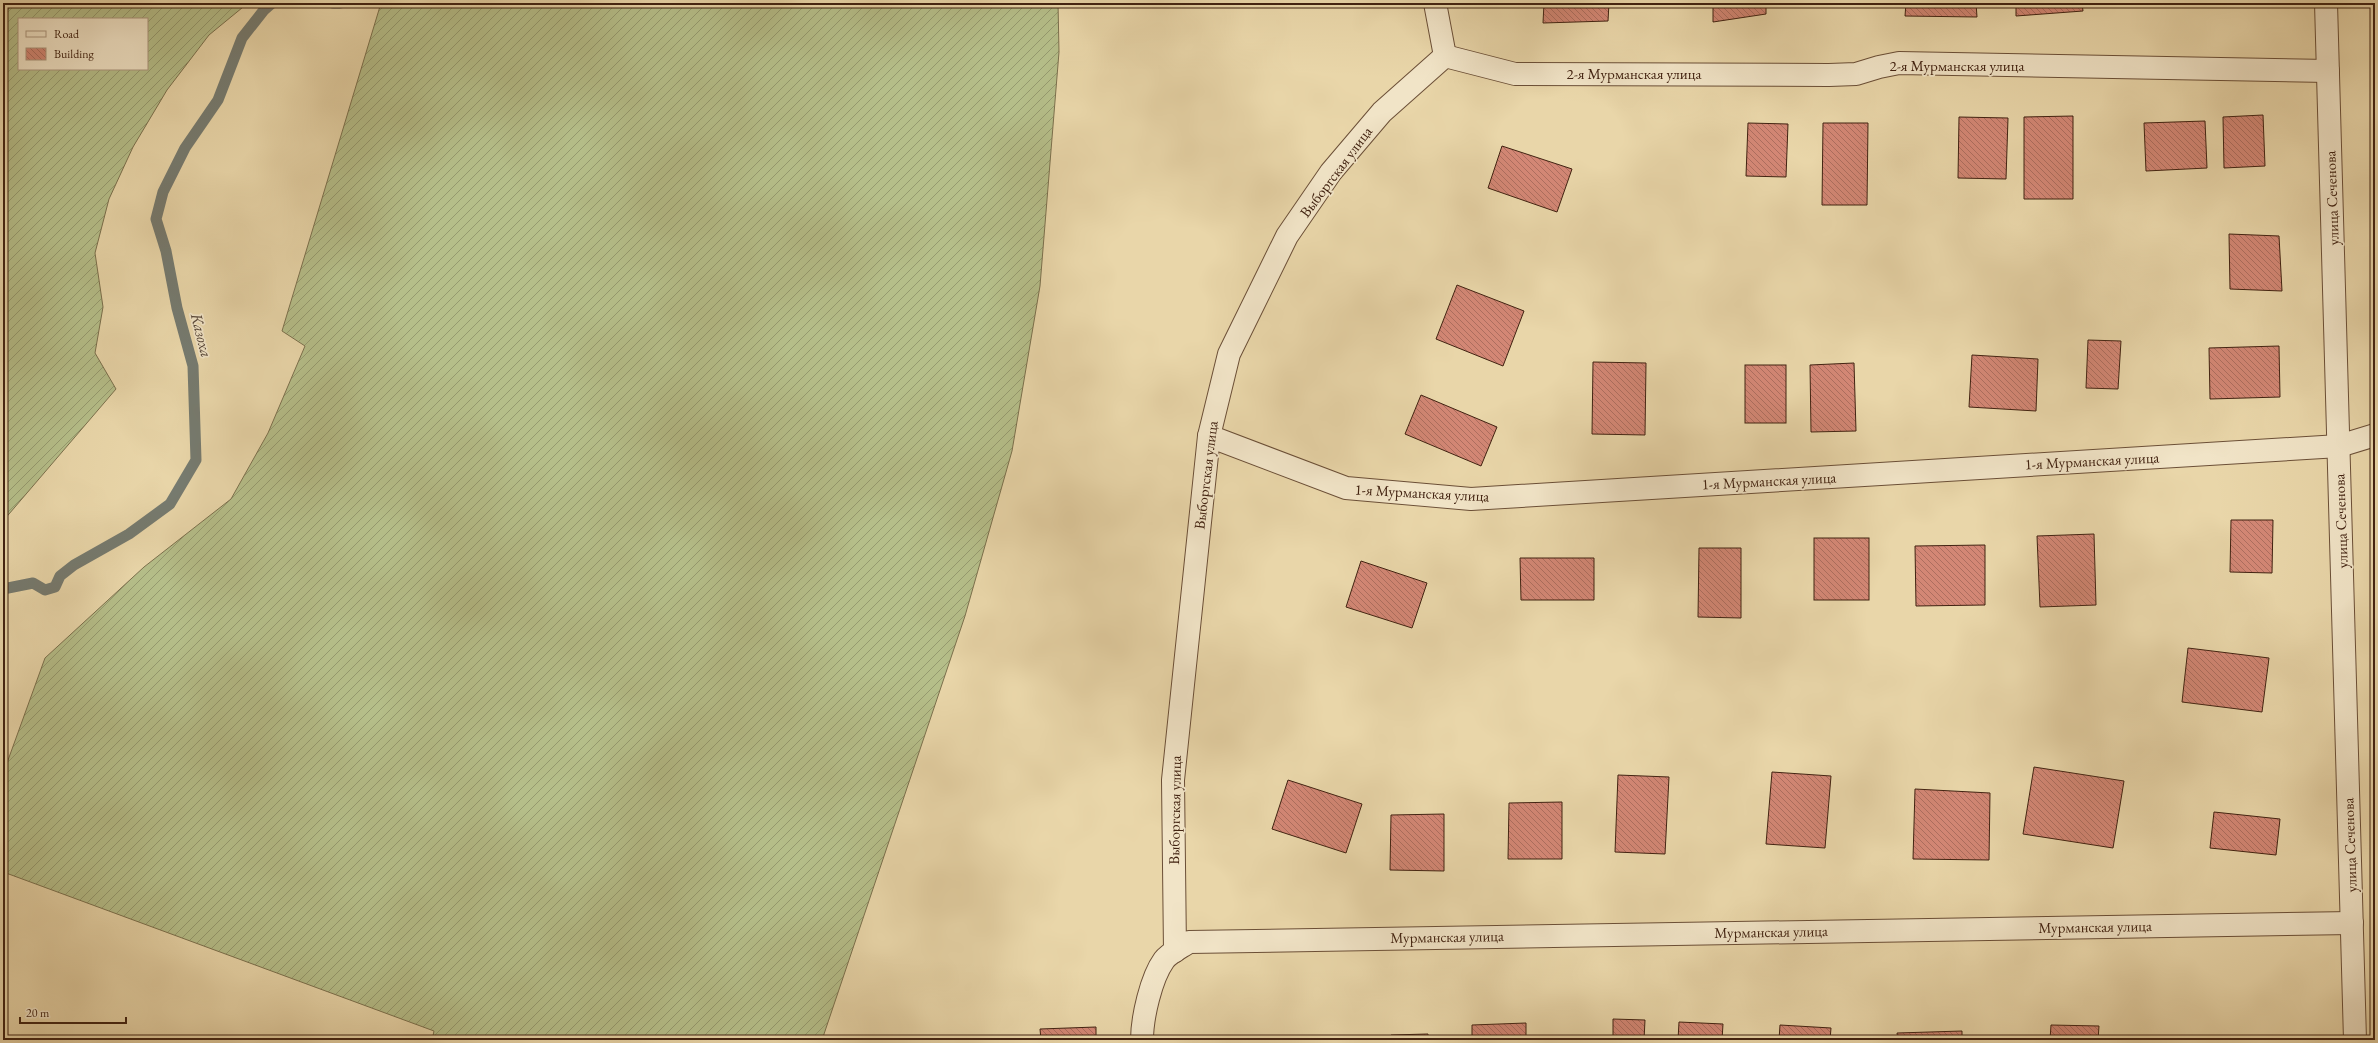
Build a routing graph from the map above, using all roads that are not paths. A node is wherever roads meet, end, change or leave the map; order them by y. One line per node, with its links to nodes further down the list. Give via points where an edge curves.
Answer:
1 (1435, 3): 3 (street)
2 (2326, 3): 4 (street, улица Сеченова)
3 (1445, 56): 4 (street, 2-я Мурманская улица, via 1514,74 1830,75 1856,74 1879,66 1899,63); 6 (street, Выборгская улица, via 1382,112 1331,172 1287,236 1229,354)
4 (2328, 71): 7 (street, улица Сеченова)
5 (2375, 435): 7 (street, 1-я Мурманская улица)
6 (1209, 436): 7 (street, 1-я Мурманская улица, via 1346,488 1471,499); 9 (street, Выборгская улица, via 1173,780)
7 (2338, 446): 8 (street, улица Сеченова)
8 (2352, 923): 9 (street, Мурманская улица); 11 (street, улица Сеченова)
9 (1182, 947): 10 (street, via 1164,959 1152,987 1142,1026)
10 (1142, 1040)
11 (2355, 1040)

